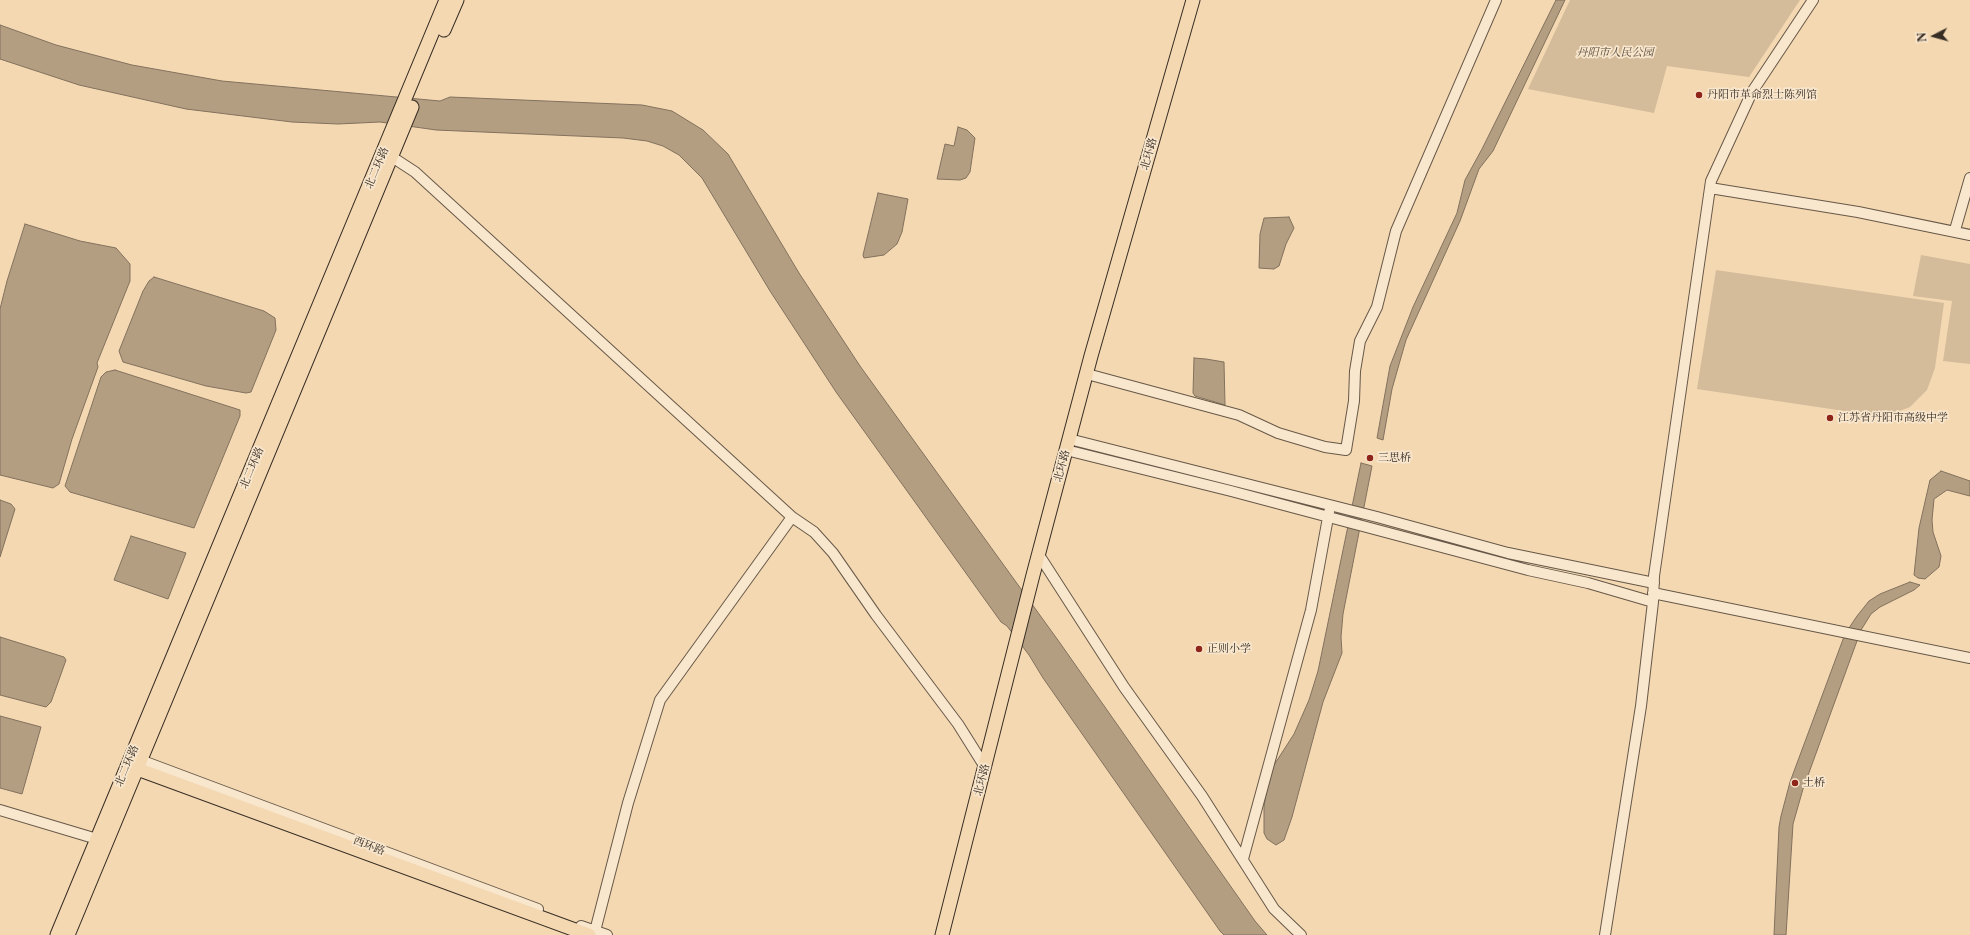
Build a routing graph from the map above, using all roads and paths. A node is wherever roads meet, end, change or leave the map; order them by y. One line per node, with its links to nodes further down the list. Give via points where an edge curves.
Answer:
1 (446, 0): 6 (main road, 北二环路)
2 (456, 0): 6 (main road, 北二环路)
3 (1193, 0): 13 (main road, 北环路)
4 (1496, 0): 13 (street, via 1396,231 1377,307 1360,341 1346,450 1325,447 1278,432 1239,415)
5 (1813, 0): 10 (street, via 1752,92)
6 (415, 89): 7 (main road, 北二环路)
7 (393, 141): 8 (main road, 北二环路); 22 (main road, 北二环路)
8 (392, 157): 16 (street, via 415,172); 22 (main road, 北二环路)
9 (1970, 178): 11 (street)
10 (1710, 188): 11 (street); 19 (street)
11 (1955, 230): 12 (street)
12 (1970, 235)
13 (1087, 374): 14 (main road, 北环路)
14 (1068, 445): 15 (street); 17 (street); 18 (main road, 北环路)
15 (1330, 504): 17 (street); 19 (street, via 1508,553)
16 (792, 517): 23 (street, via 814,532 833,553 958,724); 28 (street, via 660,700 628,803)
17 (1328, 517): 20 (street, via 1528,570); 26 (street, via 1310,610)
18 (1039, 555): 23 (main road, 北环路); 26 (street, via 1124,687 1202,796)
19 (1654, 583): 20 (street)
20 (1653, 598): 21 (street, via 1839,630); 32 (street, via 1641,706)
21 (1970, 658)
22 (133, 762): 25 (main road, 北二环路); 27 (main road, 北二环路); 28 (main road, 西环路)
23 (985, 767): 30 (main road, 北环路)
24 (0, 810): 25 (street)
25 (97, 838): 27 (main road, 北二环路)
26 (1243, 859): 31 (street, via 1274,909)
27 (68, 934)
28 (593, 934): 29 (street, 西环路)
29 (607, 935)
30 (942, 935)
31 (1301, 935)
32 (1605, 935)

